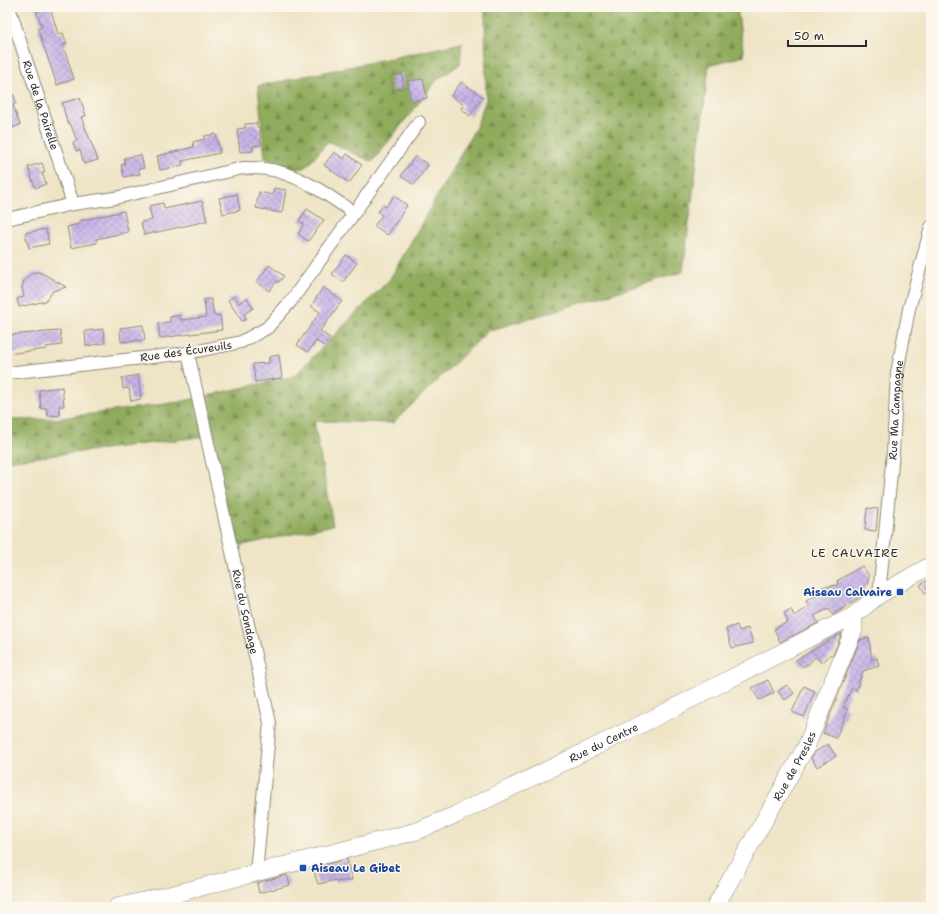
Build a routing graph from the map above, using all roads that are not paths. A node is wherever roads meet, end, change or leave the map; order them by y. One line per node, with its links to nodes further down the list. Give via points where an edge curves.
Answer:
1 (9, 7): 3 (street, Rue de la Pairelle)
2 (420, 122): 4 (street, Rue des Écureuils)
3 (73, 204): 4 (street, via 115,198 243,168 264,168 284,173 325,194); 5 (street)
4 (354, 213): 7 (street, Rue des Écureuils, via 291,301 267,328 241,342)
5 (7, 219)
6 (931, 227): 10 (street, Rue Ma Campagne, via 909,309 897,373 893,453)
7 (188, 353): 8 (street, Rue des Écureuils); 12 (street, Rue du Sondage, via 270,723)
8 (7, 373)
9 (931, 565): 10 (street, Rue du Centre)
10 (879, 595): 11 (street, Rue du Centre)
11 (853, 616): 12 (street, Rue du Centre, via 658,716 455,815 417,831); 14 (street, Rue de Presles, via 854,629 806,747)
12 (256, 873): 13 (street, Rue du Centre)
13 (117, 907)
14 (715, 907)

